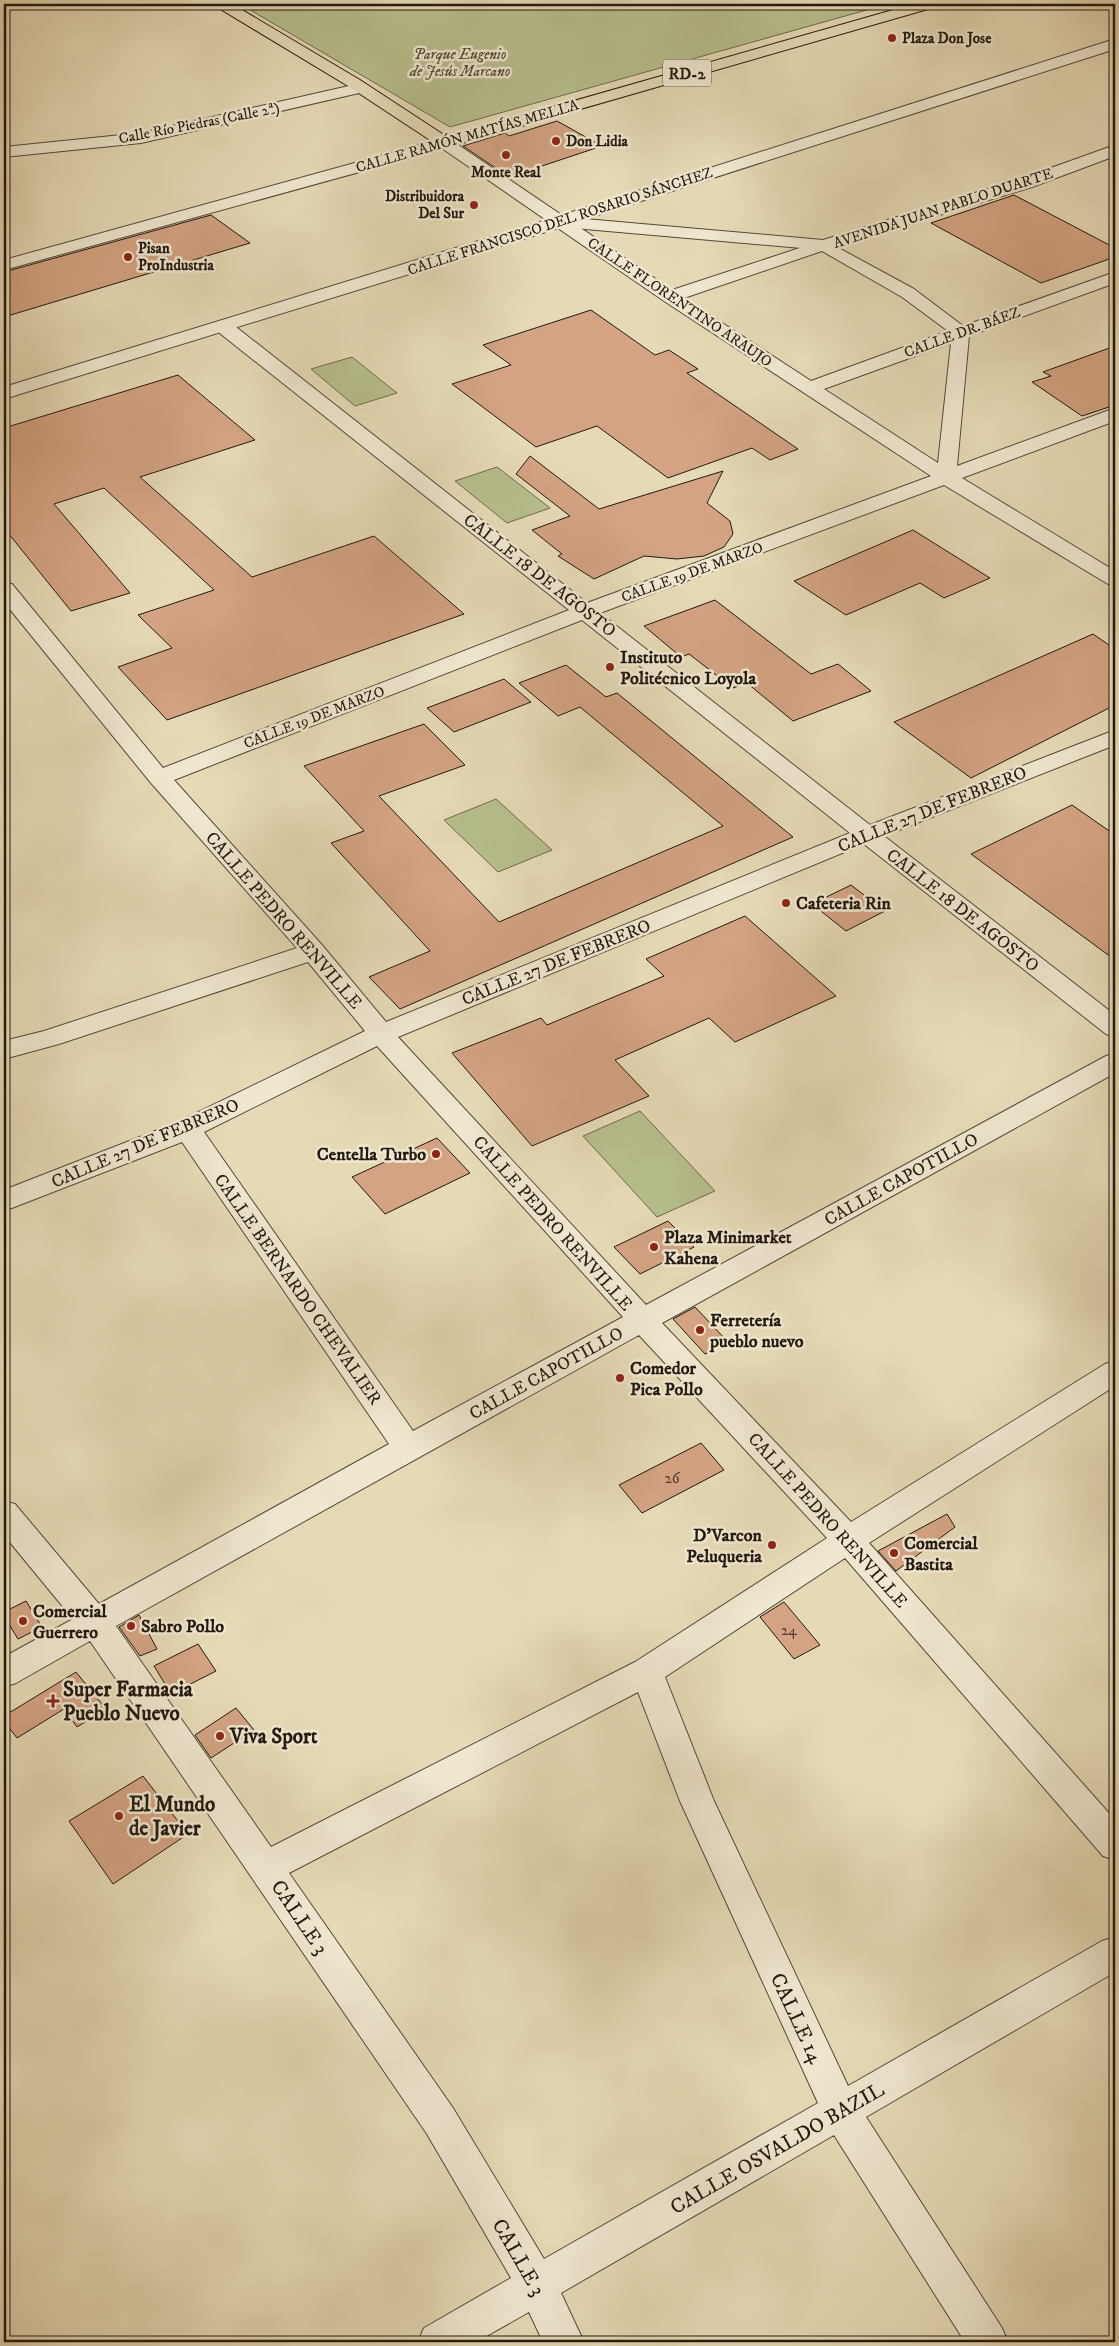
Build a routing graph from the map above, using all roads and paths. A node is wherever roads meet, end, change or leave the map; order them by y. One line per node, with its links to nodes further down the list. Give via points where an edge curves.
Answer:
1 (222, 4): 4 (main road, CALLE FLORENTINO ARAUJO)
2 (928, 4): 5 (main road, CALLE RAMÓN MATÍAS MELLA / RD-2)
3 (1115, 44): 8 (street, CALLE FRANCISCO DEL ROSARIO SÁNCHEZ)
4 (362, 88): 5 (main road, CALLE FLORENTINO ARAUJO); 7 (street, Calle Río Piedras (Calle 2ª), via 141,138)
5 (445, 143): 8 (street, CALLE FLORENTINO ARAUJO); 10 (street, CALLE RAMÓN MATÍAS MELLA)
6 (1115, 150): 9 (street, AVENIDA JUAN PABLO DUARTE, via 1026,183)
7 (4, 152)
8 (559, 222): 9 (street, AVENIDA JUAN PABLO DUARTE); 12 (street, CALLE FLORENTINO ARAUJO); 13 (street, CALLE FRANCISCO DEL ROSARIO SÁNCHEZ)
9 (824, 246): 12 (street); 14 (street, via 908,293)
10 (4, 265)
11 (1115, 277): 14 (street, CALLE DR. BÁEZ)
12 (670, 297): 15 (street, CALLE FLORENTINO ARAUJO)
13 (224, 327): 16 (street, CALLE FRANCISCO DEL ROSARIO SÁNCHEZ); 21 (street, CALLE 18 DE AGOSTO)
14 (960, 332): 15 (street, CALLE DR. BÁEZ); 18 (street)
15 (809, 388): 18 (street, CALLE FLORENTINO ARAUJO)
16 (4, 393)
17 (1115, 414): 18 (street, CALLE 19 DE MARZO)
18 (946, 477): 19 (street, CALLE FLORENTINO ARAUJO); 21 (street, CALLE 19 DE MARZO)
19 (1115, 580)
20 (4, 590): 23 (street, CALLE PEDRO RENVILLE)
21 (586, 611): 23 (street, CALLE 19 DE MARZO); 24 (street, CALLE 18 DE AGOSTO)
22 (1115, 737): 24 (street, CALLE 27 DE FEBRERO)
23 (159, 778): 25 (street, CALLE PEDRO RENVILLE)
24 (865, 835): 26 (street, CALLE 18 DE AGOSTO); 27 (street, CALLE 27 DE FEBRERO)
25 (313, 950): 27 (street, CALLE PEDRO RENVILLE); 28 (street, via 268,968)
26 (1115, 1028)
27 (382, 1034): 30 (street, CALLE 27 DE FEBRERO); 32 (street, CALLE PEDRO RENVILLE)
28 (4, 1050)
29 (1115, 1062): 32 (street, CALLE CAPOTILLO)
30 (188, 1129): 31 (street, CALLE 27 DE FEBRERO); 34 (street, CALLE BERNARDO CHEVALIER)
31 (4, 1201)
32 (642, 1321): 34 (street, CALLE CAPOTILLO); 36 (street, CALLE PEDRO RENVILLE)
33 (1115, 1372): 36 (street)
34 (408, 1448): 37 (street, CALLE CAPOTILLO)
35 (4, 1513): 37 (street, CALLE 3)
36 (848, 1540): 39 (street); 40 (street, CALLE PEDRO RENVILLE)
37 (95, 1622): 38 (street, CALLE CAPOTILLO); 41 (street, CALLE 3)
38 (4, 1672)
39 (647, 1672): 41 (street); 43 (street, CALLE 14, via 697,1801)
40 (1115, 1845)
41 (266, 1867): 44 (street, CALLE 3, via 440,2120)
42 (1115, 1952): 43 (street, CALLE OSVALDO BAZIL)
43 (841, 2112): 44 (street, CALLE OSVALDO BAZIL); 47 (street, CALLE 14)
44 (537, 2285): 45 (street, CALLE OSVALDO BAZIL); 46 (street, CALLE 3)
45 (438, 2342)
46 (564, 2342)
47 (988, 2342)

